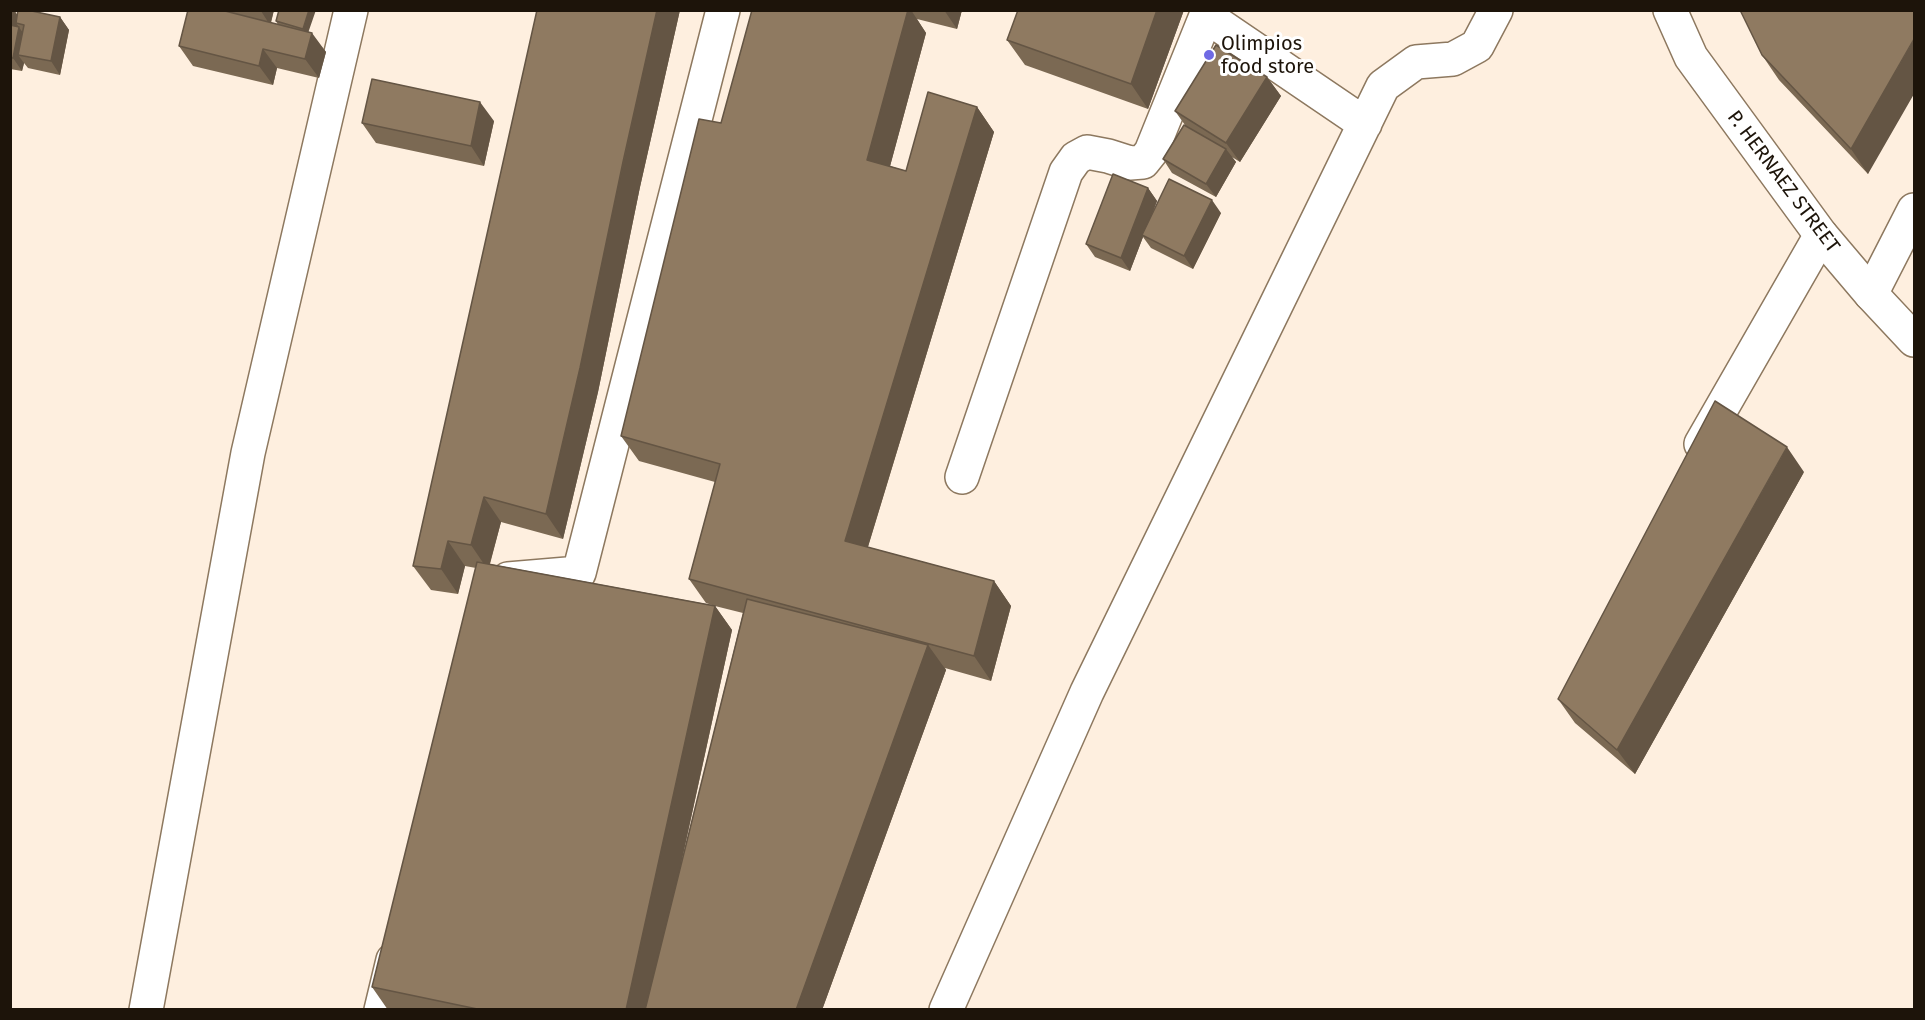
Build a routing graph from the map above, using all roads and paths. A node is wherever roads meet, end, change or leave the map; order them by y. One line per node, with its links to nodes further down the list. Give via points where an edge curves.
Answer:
1 (351, 10): 15 (street, via 248,453)
2 (723, 10): 13 (street, via 579,573 487,581)
3 (1496, 10): 6 (street, via 1477,46 1453,59 1416,62 1383,86)
4 (1207, 13): 6 (street); 12 (street, via 1152,152 1143,162 1130,163 1087,152 1076,158 1066,172)
5 (1678, 17): 8 (street, P. HERNAEZ STREET, via 1690,57)
6 (1365, 124): 17 (street, via 1087,692)
7 (1914, 210): 9 (street)
8 (1821, 235): 9 (street, P. HERNAEZ STREET); 11 (street)
9 (1871, 294): 10 (street, P. HERNAEZ STREET)
10 (1914, 340)
11 (1685, 472)
12 (962, 477)
13 (484, 592)
14 (401, 928): 16 (street)
15 (146, 1010)
16 (381, 1010)
17 (946, 1010)

